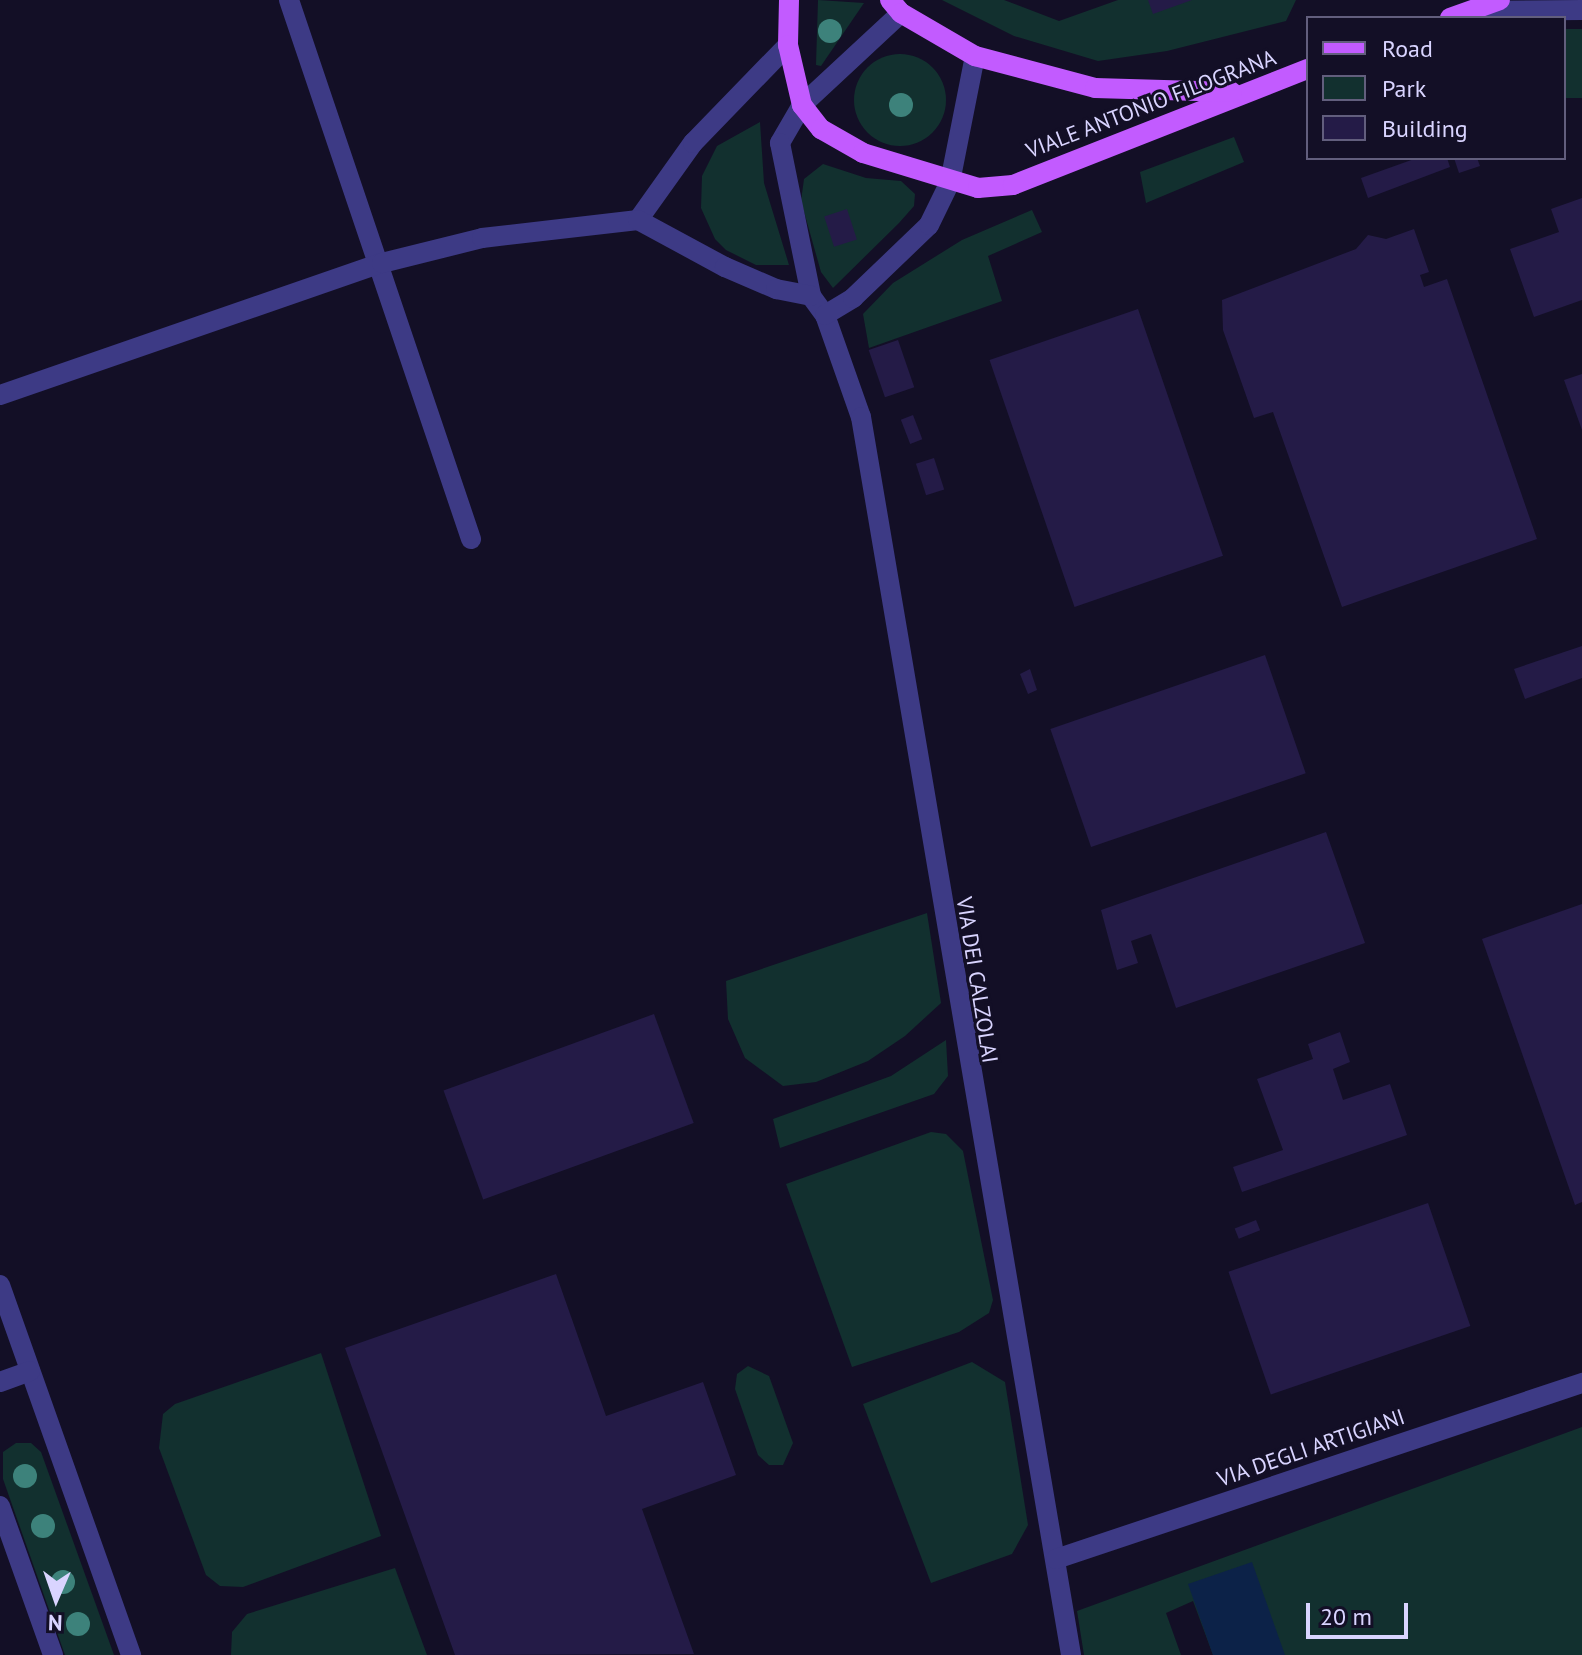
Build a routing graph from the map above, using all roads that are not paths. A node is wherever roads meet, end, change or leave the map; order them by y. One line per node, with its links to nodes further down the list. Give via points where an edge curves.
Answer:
1 (289, 0): 15 (street)
2 (789, 0): 8 (main road)
3 (1500, 0): 4 (main road)
4 (1479, 5): 6 (street); 7 (main road)
5 (895, 7): 9 (main road); 12 (street)
6 (1582, 10)
7 (1454, 16)
8 (788, 45): 12 (main road); 14 (street, via 693,143)
9 (975, 56): 11 (main road, via 1095,88); 13 (street)
10 (1306, 70): 11 (main road, VIALE ANTONIO FILOGRANA)
11 (1242, 92): 13 (main road, VIALE ANTONIO FILOGRANA, via 1013,185 978,188)
12 (802, 105): 13 (main road, VIALE ANTONIO FILOGRANA, via 821,129 863,153); 16 (street, via 780,143)
13 (950, 182): 17 (street, via 929,225 853,298)
14 (638, 220): 15 (street, via 482,238); 16 (street, via 725,267 776,289)
15 (382, 263): 18 (street); 19 (street)
16 (811, 296): 17 (street, VIA DEI CALZOLAI)
17 (825, 315): 25 (street, VIA DEI CALZOLAI, via 861,417 972,1098)
18 (0, 395)
19 (471, 539)
20 (0, 1285): 21 (street)
21 (30, 1371): 22 (street); 27 (street)
22 (0, 1382)
23 (1582, 1383): 25 (street, VIA DEGLI ARTIGIANI)
24 (0, 1506): 26 (street)
25 (1056, 1559): 28 (street, VIA DEI CALZOLAI)
26 (53, 1655)
27 (131, 1655)
28 (1071, 1655)

